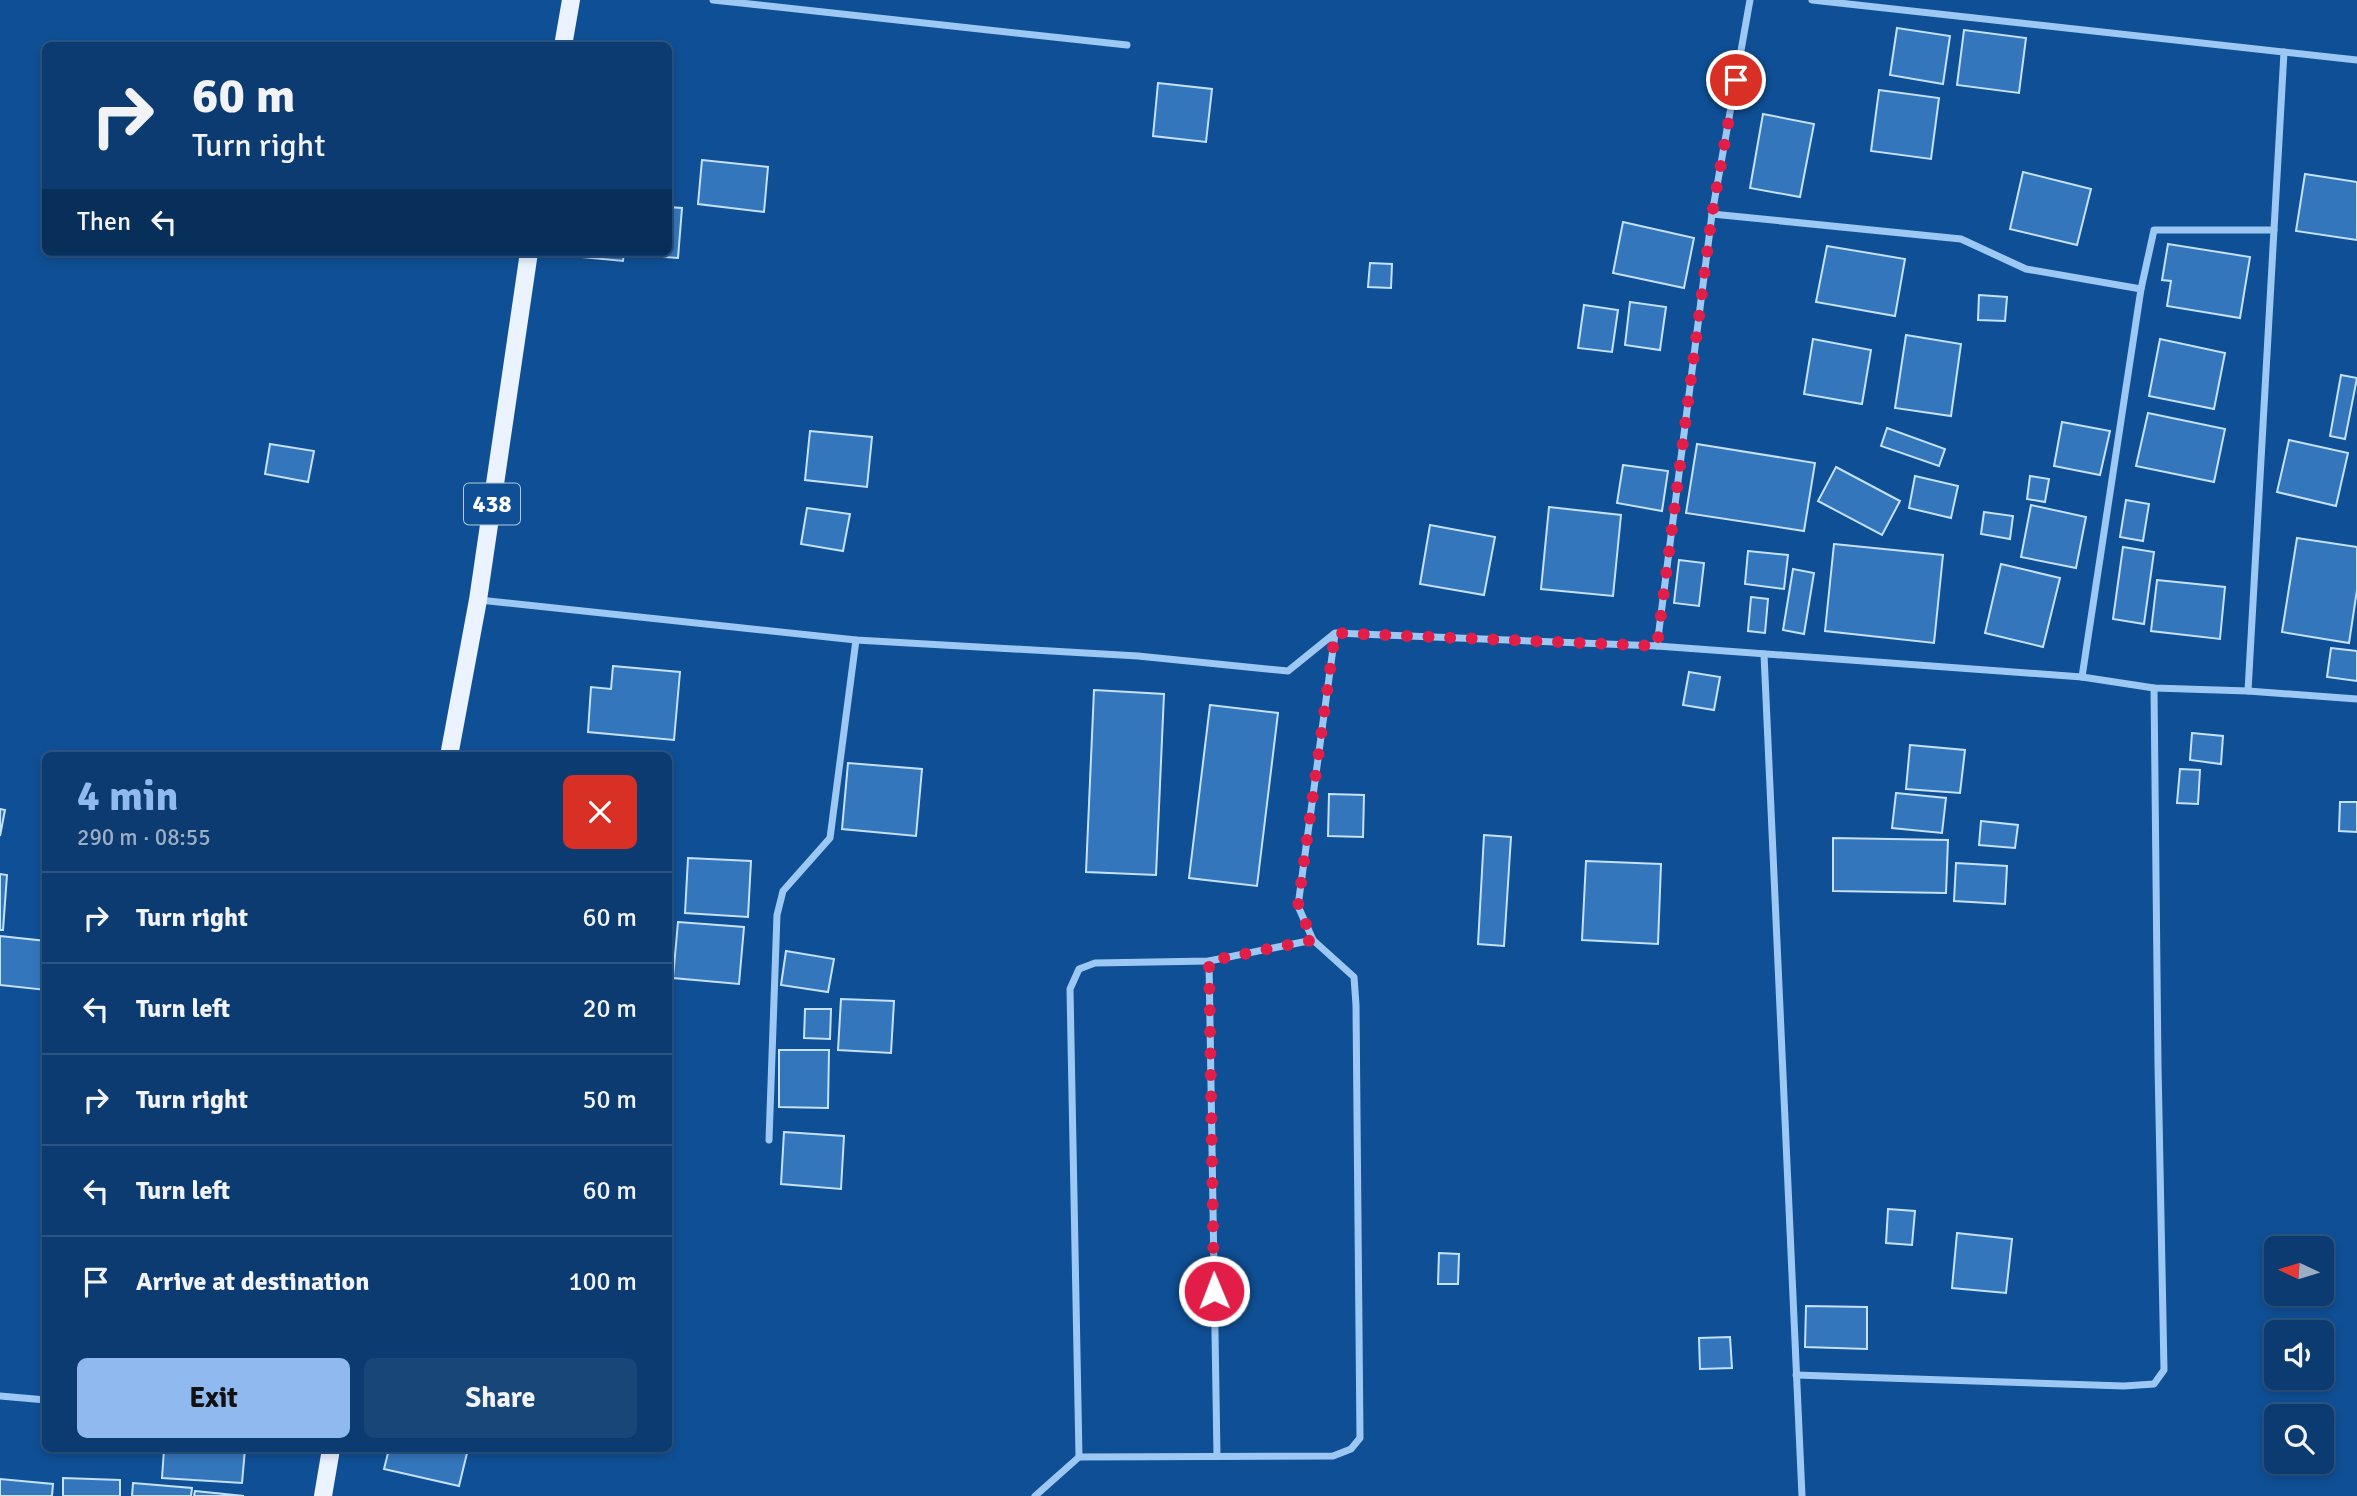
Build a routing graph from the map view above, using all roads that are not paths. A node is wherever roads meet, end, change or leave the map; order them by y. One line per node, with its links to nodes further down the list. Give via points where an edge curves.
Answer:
1 (571, 0): 5 (main road)
2 (713, 0): 6 (street)
3 (1750, 0): 9 (street)
4 (1812, 0): 7 (street)
5 (564, 42)
6 (1127, 44)
7 (2284, 52): 8 (street); 10 (street)
8 (2357, 60)
9 (1712, 214): 12 (street, via 1961,239 2026,269); 16 (street)
10 (2274, 230): 12 (street, via 2154,230); 20 (street)
11 (529, 256): 13 (main road, 438)
12 (2141, 289): 18 (street)
13 (478, 600): 15 (street); 22 (main road, 438)
14 (1335, 633): 15 (street, via 1288,671 1138,656); 16 (street); 23 (street, via 1298,906)
15 (856, 640): 25 (street, via 830,838 783,891 777,915)
16 (1657, 646): 17 (street)
17 (1764, 654): 18 (street); 26 (street)
18 (2082, 677): 19 (street)
19 (2154, 688): 20 (street); 26 (street, via 2164,1370 2154,1384 2124,1386)
20 (2249, 691): 21 (street)
21 (2357, 699)
22 (450, 752)
23 (1313, 940): 24 (street); 30 (street, via 1354,977 1360,1438 1351,1449 1333,1456)
24 (1209, 961): 30 (street); 31 (street, via 1095,963 1079,969 1070,989)
25 (769, 1140)
26 (1796, 1375): 34 (street)
27 (0, 1396): 28 (street)
28 (42, 1400)
29 (330, 1452): 32 (main road)
30 (1217, 1456): 31 (street)
31 (1079, 1457): 33 (street)
32 (323, 1496)
33 (1035, 1496)
34 (1802, 1496)

